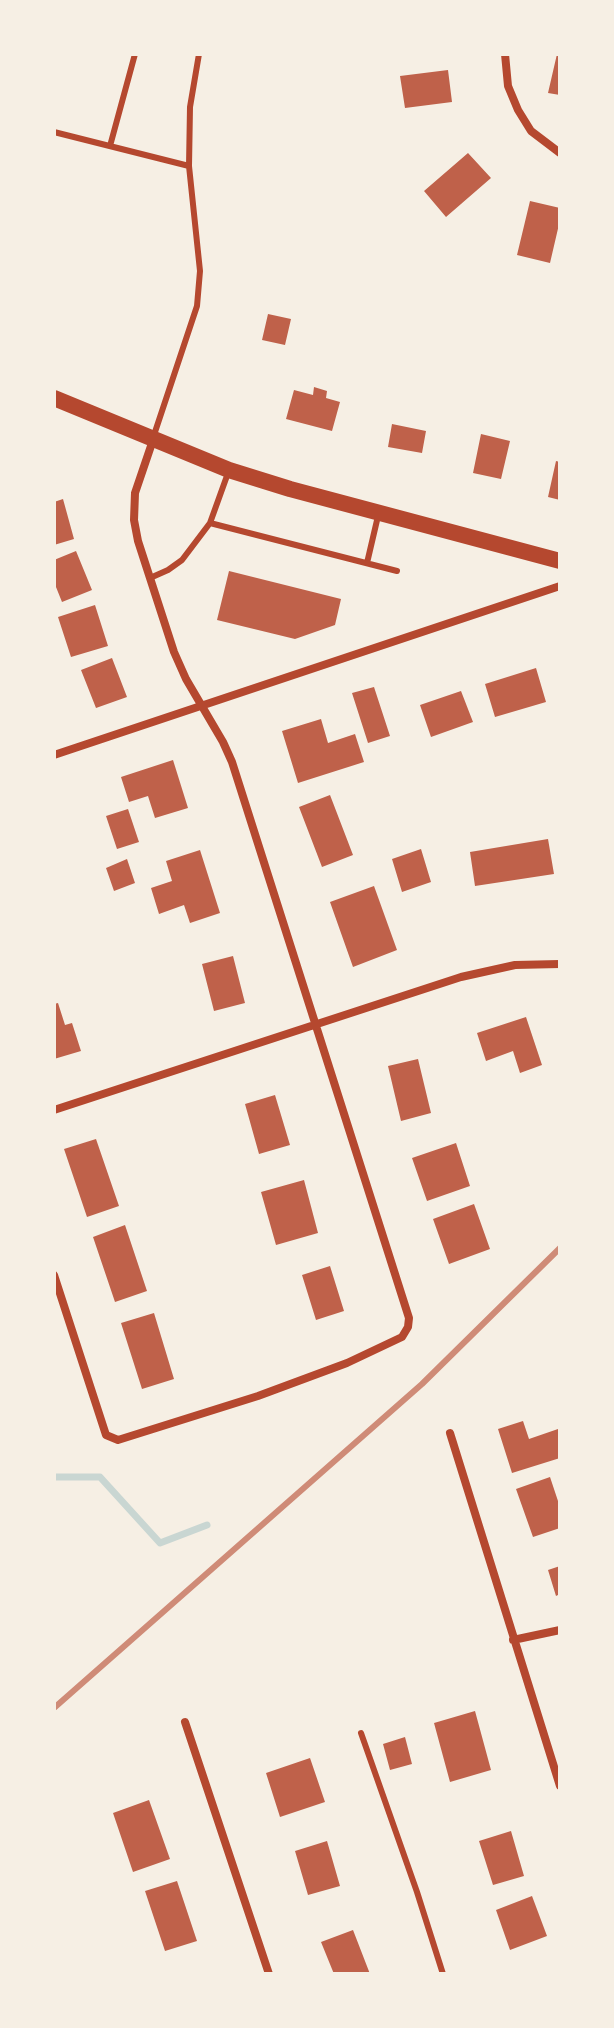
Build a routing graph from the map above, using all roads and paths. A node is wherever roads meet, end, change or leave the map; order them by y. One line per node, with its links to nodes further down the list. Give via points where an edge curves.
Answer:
1 (135, 54): 5 (lane)
2 (199, 54): 7 (lane, via 190,107)
3 (505, 54): 6 (street, via 508,86 518,110 531,131)
4 (54, 132): 5 (lane)
5 (110, 146): 7 (lane)
6 (560, 153)
7 (189, 166): 9 (lane, via 200,271 197,306)
8 (54, 398): 9 (main road)
9 (153, 440): 10 (main road); 16 (street, via 135,493 134,520)
10 (229, 470): 11 (main road); 12 (lane)
11 (379, 513): 13 (main road); 14 (lane)
12 (210, 523): 14 (lane); 16 (lane, via 182,560)
13 (560, 561)
14 (367, 563): 15 (lane)
15 (397, 571)
16 (150, 578): 18 (street, via 174,652)
17 (560, 586): 18 (street)
18 (202, 706): 19 (street); 21 (street, via 232,762)
19 (54, 755)
20 (560, 964): 21 (street, via 484,971)
21 (315, 1025): 22 (street); 23 (street, via 409,1318 402,1337 258,1396 118,1440 106,1435)
22 (54, 1110)
23 (54, 1275)
24 (450, 1433): 26 (street)
25 (560, 1630): 26 (street)
26 (513, 1640): 29 (street)
27 (185, 1722): 30 (street)
28 (361, 1733): 31 (lane)
29 (560, 1786)
30 (269, 1974)
31 (443, 1974)

